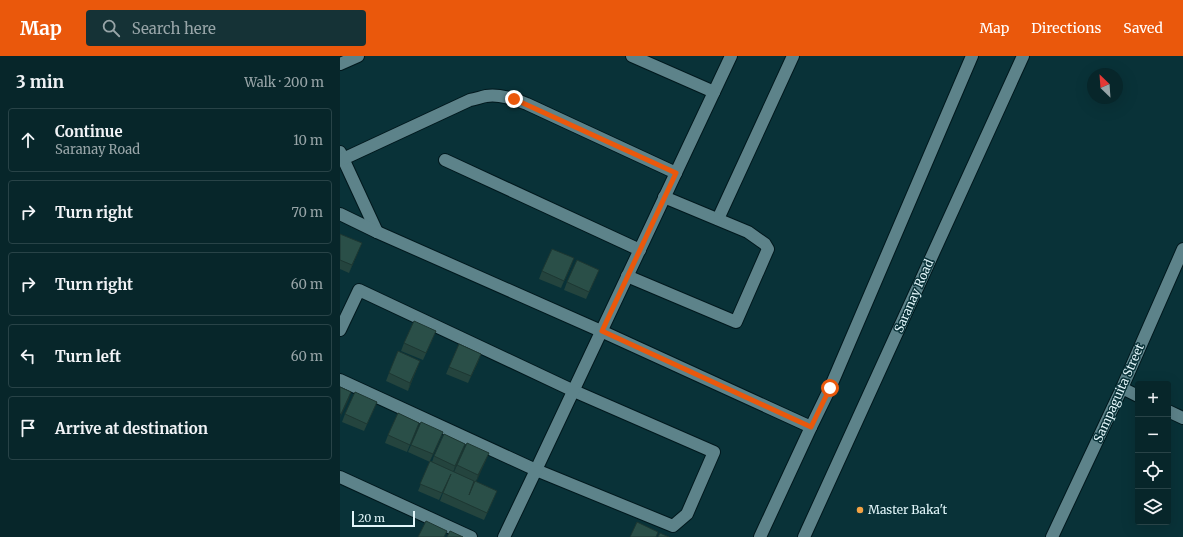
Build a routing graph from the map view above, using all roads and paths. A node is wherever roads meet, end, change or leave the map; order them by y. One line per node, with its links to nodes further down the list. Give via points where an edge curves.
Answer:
1 (358, 56): 7 (street)
2 (632, 56): 8 (street)
3 (731, 56): 8 (street)
4 (793, 56): 14 (street)
5 (972, 56): 27 (street, via 834,381)
6 (1023, 56): 33 (street, Saranay Road)
7 (340, 64)
8 (714, 92): 11 (street)
9 (342, 155): 11 (street, via 470,100 499,96 527,104); 15 (street)
10 (445, 160): 17 (street)
11 (676, 173): 12 (street)
12 (664, 197): 14 (street); 17 (street)
13 (340, 214): 15 (street)
14 (718, 220): 18 (street, via 748,232 768,249 736,322)
15 (376, 232): 20 (street)
16 (1183, 249): 22 (street, Sampaguita Street)
17 (640, 250): 18 (street)
18 (627, 276): 20 (street)
19 (340, 330): 23 (street, via 359,290)
20 (602, 331): 23 (street); 27 (street)
21 (340, 380): 28 (street)
22 (1122, 388): 24 (street); 34 (street, Sampaguita Street)
23 (574, 391): 28 (street); 28 (street, via 714,452 687,514 672,526)
24 (1135, 394)
25 (1171, 412): 26 (street)
26 (1183, 418)
27 (811, 427): 32 (street)
28 (536, 470): 31 (street)
29 (340, 477): 30 (street)
30 (471, 537)
31 (504, 537)
32 (760, 537)
33 (804, 537)
34 (1052, 537)

